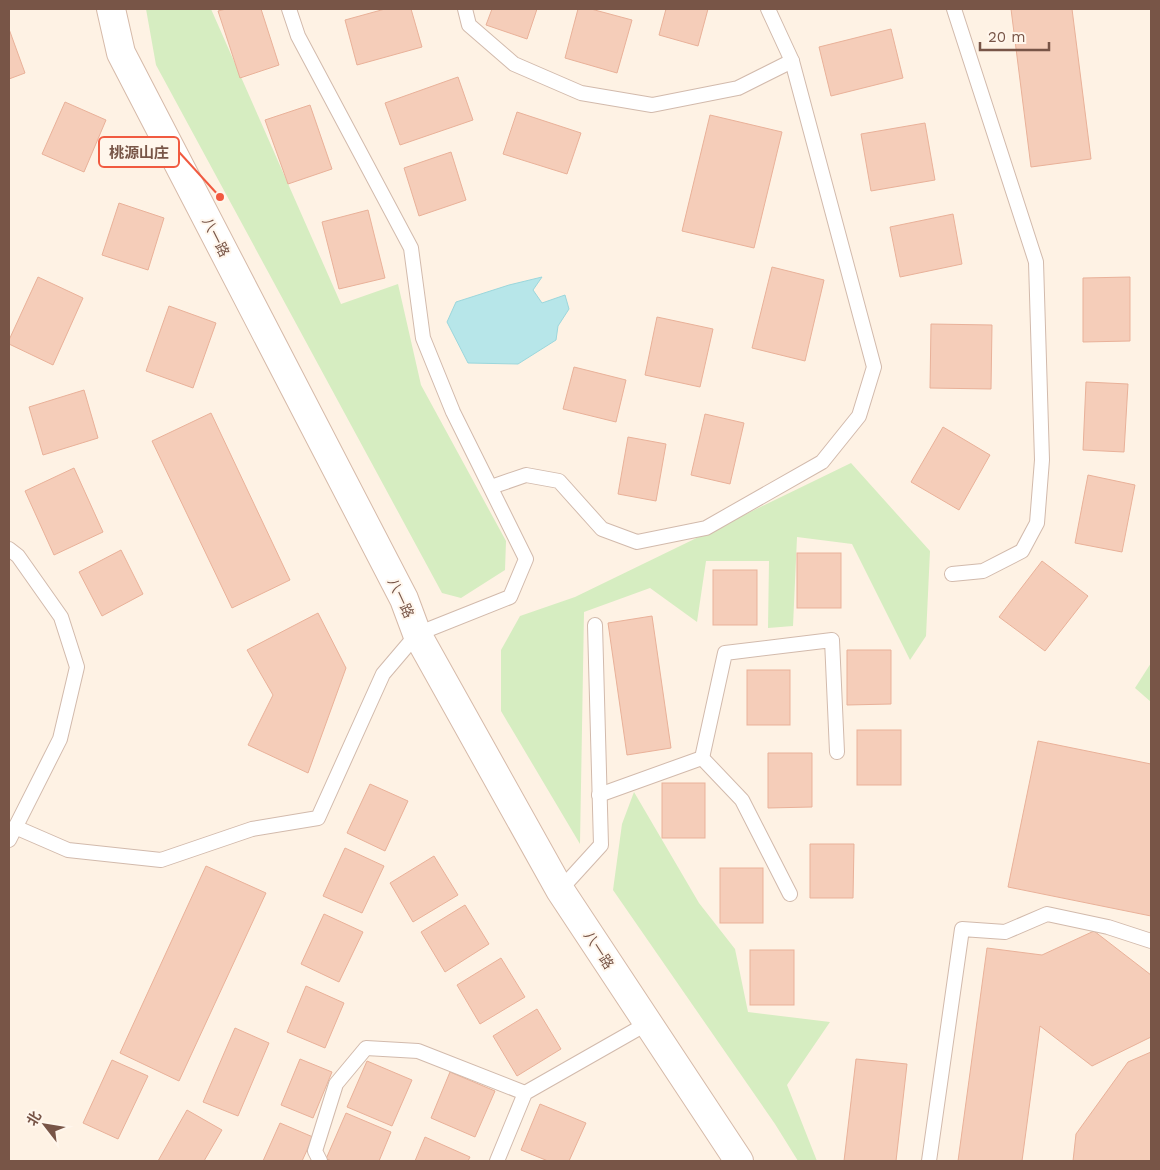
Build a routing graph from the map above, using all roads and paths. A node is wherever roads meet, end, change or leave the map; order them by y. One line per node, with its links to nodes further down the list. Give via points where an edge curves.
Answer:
1 (111, 9): 11 (main road, 八一路, via 121,53 404,599)
2 (289, 9): 7 (lane, via 298,36 411,248 423,338 453,412)
3 (466, 9): 6 (lane, via 469,25 514,64 580,93 652,105 738,88)
4 (768, 9): 6 (lane)
5 (954, 9): 9 (lane, via 1036,262 1042,460 1037,523 1022,550 983,571)
6 (792, 61): 7 (lane, via 874,367 859,416 822,462 706,528 636,542 602,530 559,481 526,475)
7 (491, 487): 11 (lane, via 526,559 510,597)
8 (9, 549): 15 (lane, via 18,556 61,617 77,667 60,739)
9 (952, 574)
10 (595, 625): 14 (lane)
11 (417, 634): 15 (lane, via 383,674 318,818 252,829 161,860 68,850); 17 (main road, 八一路)
12 (837, 752): 13 (lane, via 832,640 725,653)
13 (702, 758): 14 (lane); 18 (lane, via 742,800)
14 (600, 795): 17 (lane, via 601,845)
15 (15, 827): 16 (lane)
16 (9, 840)
17 (560, 890): 20 (main road, 八一路)
18 (790, 894)
19 (1151, 941): 25 (lane, via 1108,927 1047,914 1005,932 962,929)
20 (648, 1023): 21 (lane); 24 (main road, 八一路)
21 (525, 1093): 22 (lane, via 418,1051 366,1048 336,1084 315,1152); 23 (lane)
22 (320, 1161)
23 (497, 1161)
24 (739, 1161)
25 (929, 1161)

